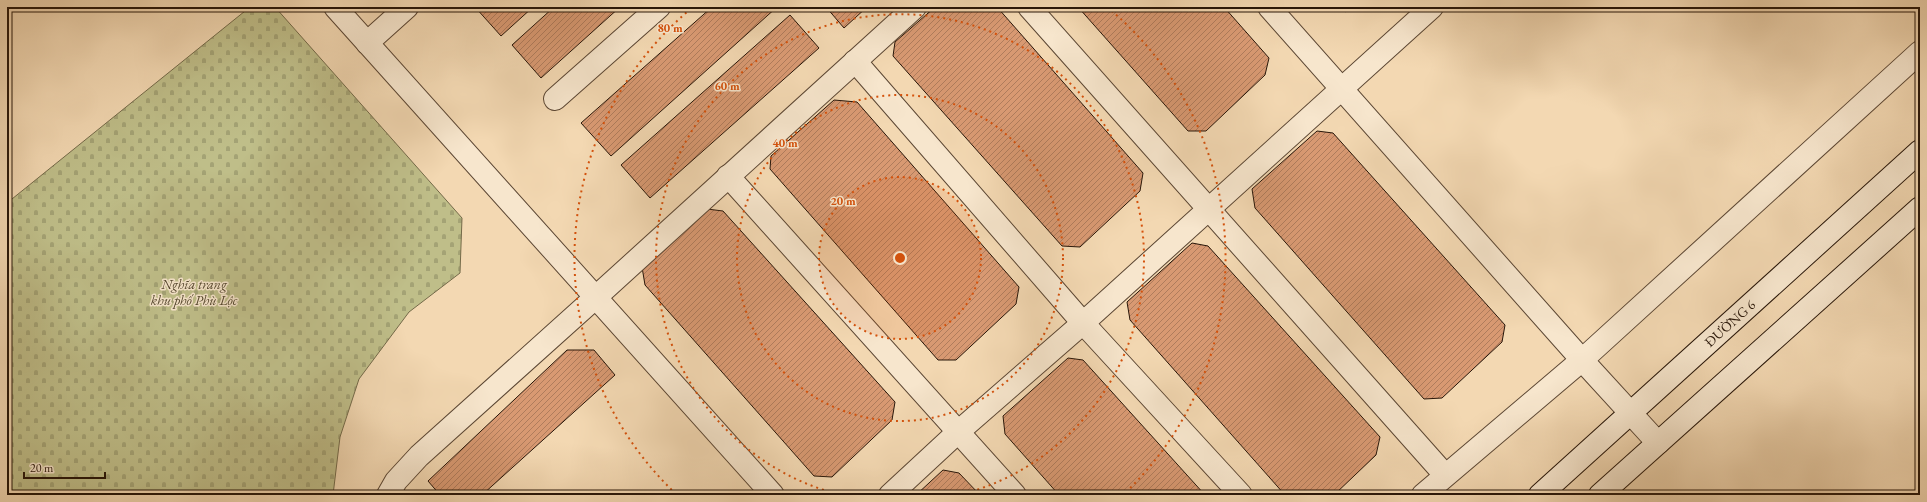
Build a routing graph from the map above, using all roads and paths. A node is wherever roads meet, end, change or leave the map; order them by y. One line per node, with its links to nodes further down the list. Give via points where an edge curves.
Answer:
1 (335, 7): 8 (street)
2 (407, 7): 8 (street)
3 (659, 7): 12 (street)
4 (915, 7): 10 (street)
5 (1029, 7): 16 (street)
6 (1269, 7): 11 (street)
7 (1432, 7): 11 (street)
8 (367, 43): 17 (street)
9 (1920, 52): 19 (street)
10 (854, 60): 14 (street); 18 (street)
11 (1341, 89): 16 (street); 19 (street)
12 (555, 99)
13 (1920, 151): 20 (street, ĐƯỜNG 6)
14 (728, 176): 17 (street); 21 (street)
15 (1920, 208): 22 (street)
16 (1208, 209): 18 (street); 23 (street)
17 (596, 297): 24 (street, via 419,456 396,481); 25 (street)
18 (1083, 323): 21 (street); 28 (street)
19 (1582, 360): 20 (street); 23 (street)
20 (1631, 413): 22 (street); 30 (street, ĐƯỜNG 6)
21 (958, 432): 26 (street); 27 (street)
22 (1658, 443): 31 (street)
23 (1445, 476): 29 (street)
24 (388, 495)
25 (773, 495)
26 (890, 495)
27 (1015, 495)
28 (1241, 495)
29 (1423, 495)
30 (1540, 495)
31 (1600, 495)

